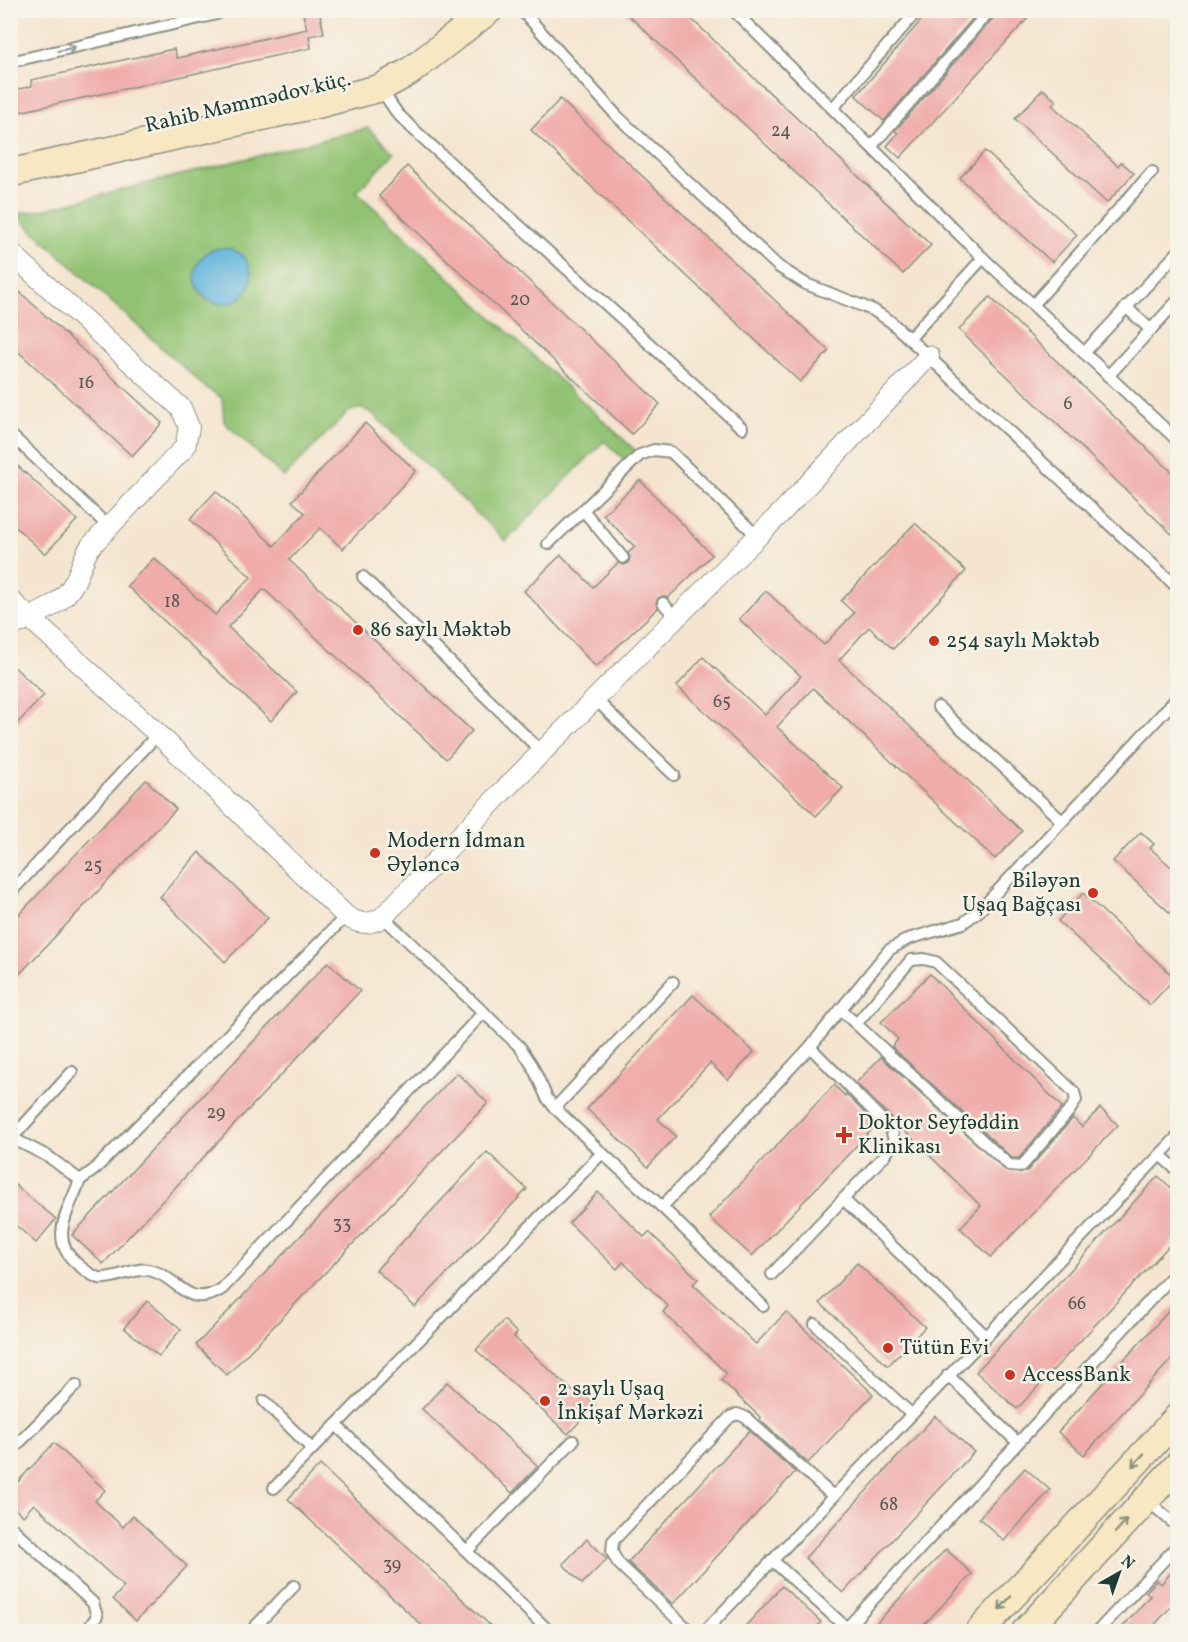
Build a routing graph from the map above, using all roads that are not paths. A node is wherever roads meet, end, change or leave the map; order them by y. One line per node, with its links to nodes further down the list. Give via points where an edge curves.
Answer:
1 (223, 10): 8 (lane, one-way to 1)
2 (468, 10): 9 (main road, Rahib Məmmədov küç.)
3 (489, 10): 9 (main road, via 409,72)
4 (733, 10): 10 (lane)
5 (918, 10): 10 (lane)
6 (990, 10): 11 (lane)
7 (524, 12): 22 (lane, via 618,117 779,267 806,284 873,310)
8 (10, 62)
9 (376, 81): 12 (main road, Rahib Məmmədov küç., via 349,81); 14 (main road, via 323,103); 26 (lane, via 412,128)
10 (833, 108): 11 (lane)
11 (872, 146): 17 (lane)
12 (10, 158)
13 (1152, 172): 19 (lane)
14 (10, 173)
15 (10, 252): 30 (street, via 181,408 186,417 189,427 185,447)
16 (1178, 252): 20 (lane)
17 (983, 258): 19 (lane); 22 (lane)
18 (1178, 300): 21 (lane)
19 (1033, 305): 23 (lane)
20 (1126, 307): 21 (lane); 23 (lane)
21 (1151, 330): 25 (lane)
22 (910, 338): 24 (lane)
23 (1083, 353): 25 (lane)
24 (929, 356): 31 (street); 35 (lane)
25 (1108, 376): 28 (lane)
26 (742, 428)
27 (10, 434): 30 (lane)
28 (1178, 441)
29 (583, 510): 31 (lane, via 640,455 654,450 671,452); 32 (lane); 33 (lane)
30 (108, 526): 38 (street, via 82,558 75,582 64,597)
31 (758, 537): 39 (street)
32 (548, 544)
33 (623, 558)
34 (363, 577): 45 (lane)
35 (1178, 588)
36 (10, 600): 38 (street)
37 (663, 603): 39 (lane)
38 (31, 617): 40 (street); 44 (street)
39 (676, 618): 42 (street)
40 (10, 627)
41 (1178, 697): 47 (lane)
42 (595, 699): 45 (street); 46 (lane)
43 (938, 707): 47 (lane)
44 (158, 734): 48 (lane); 49 (street)
45 (542, 752): 50 (street)
46 (674, 775)
47 (1062, 821): 52 (lane, via 979,911 963,923 908,939 889,950)
48 (10, 893)
49 (346, 916): 50 (street, via 366,924); 63 (lane)
50 (383, 917): 53 (lane)
51 (674, 982): 57 (lane)
52 (841, 1010): 54 (lane); 55 (lane)
53 (484, 1012): 57 (lane, via 520,1047); 63 (lane, via 222,1289 208,1297 182,1290 146,1269 99,1278 67,1255 61,1231)
54 (856, 1024): 54 (lane, via 1009,1165 1022,1166 1076,1100 1074,1092 936,962 911,960)
55 (810, 1047): 64 (lane, via 894,1135 886,1154); 65 (lane)
56 (72, 1072): 59 (lane)
57 (555, 1108): 60 (lane)
58 (1178, 1136): 61 (lane)
59 (11, 1138): 63 (lane, via 49,1157)
60 (602, 1153): 65 (lane); 76 (lane)
61 (1160, 1155): 62 (lane); 70 (lane)
62 (1178, 1171)
63 (80, 1180)
64 (843, 1199): 67 (lane); 70 (lane)
65 (662, 1207): 68 (lane)
66 (1178, 1270): 78 (lane)
67 (772, 1274)
68 (763, 1306)
69 (815, 1324): 74 (lane)
70 (986, 1336): 71 (lane)
71 (948, 1375): 74 (lane); 78 (lane)
72 (76, 1385): 80 (lane)
73 (264, 1401): 79 (lane)
74 (911, 1414): 83 (lane)
75 (1178, 1417): 98 (main road, one-way to 98)
76 (336, 1425): 79 (lane); 88 (lane)
77 (573, 1441): 88 (lane)
78 (1017, 1442): 92 (lane)
79 (312, 1449): 82 (lane)
80 (10, 1452)
81 (1178, 1465): 84 (main road)
82 (274, 1488)
83 (833, 1496): 89 (lane); 96 (lane, via 746,1417 730,1417 613,1540 612,1552 618,1563)
84 (1146, 1499): 86 (lane); 91 (main road, one-way to 84)
85 (10, 1526): 93 (lane, via 93,1603 97,1616)
86 (1178, 1527)
87 (1178, 1545): 99 (lane)
88 (467, 1551): 95 (lane)
89 (772, 1560): 92 (lane); 97 (lane)
90 (294, 1586): 94 (lane)
91 (1035, 1625)
92 (847, 1630)
93 (86, 1632)
94 (250, 1632)
95 (550, 1632)
96 (691, 1632)
97 (704, 1632)
98 (979, 1632)
99 (1097, 1632)

